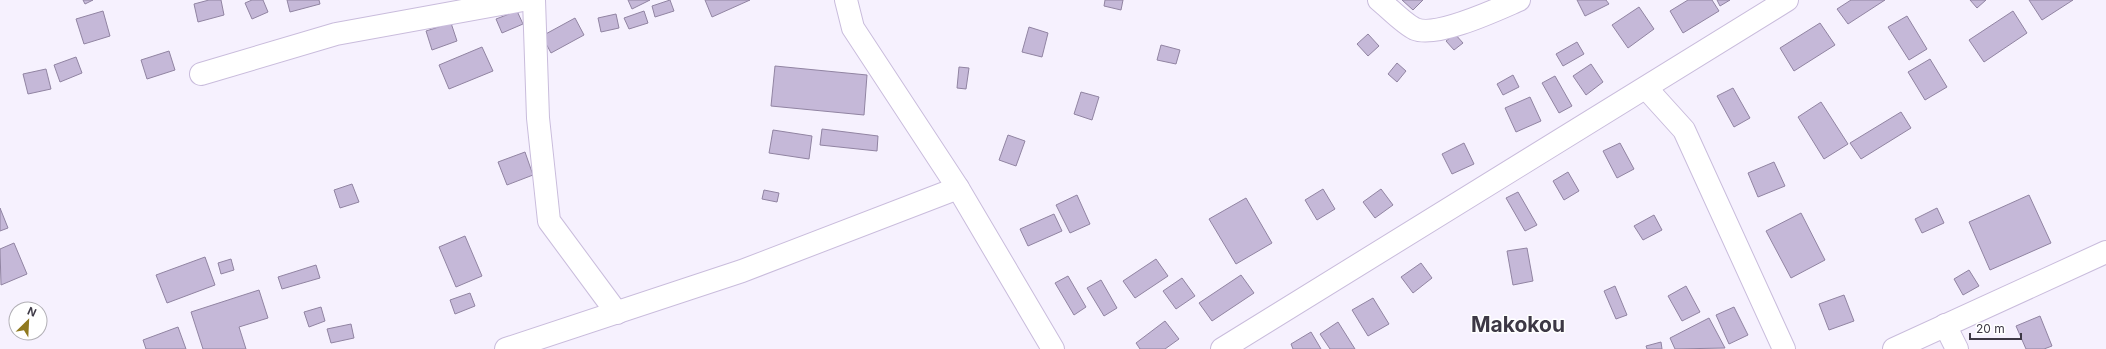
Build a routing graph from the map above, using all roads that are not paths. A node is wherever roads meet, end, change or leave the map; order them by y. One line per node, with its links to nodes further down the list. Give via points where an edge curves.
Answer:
1 (523, 0): 8 (street, via 336,34)
2 (534, 0): 12 (street, via 538,118 548,221)
3 (846, 0): 10 (street, via 853,28)
4 (1379, 0): 5 (street, via 1415,29 1424,30 1478,18)
5 (1519, 0)
6 (1787, 0): 7 (street)
7 (1763, 6): 9 (street)
8 (201, 74)
9 (1646, 88): 16 (street); 17 (street, via 1684,130)
10 (958, 188): 12 (street, via 742,271); 15 (street)
11 (2106, 252): 13 (street)
12 (618, 313): 14 (street)
13 (1945, 325): 18 (street); 19 (street)
14 (506, 349)
15 (1053, 349)
16 (1222, 349)
17 (1784, 349)
18 (1894, 349)
19 (1957, 349)

